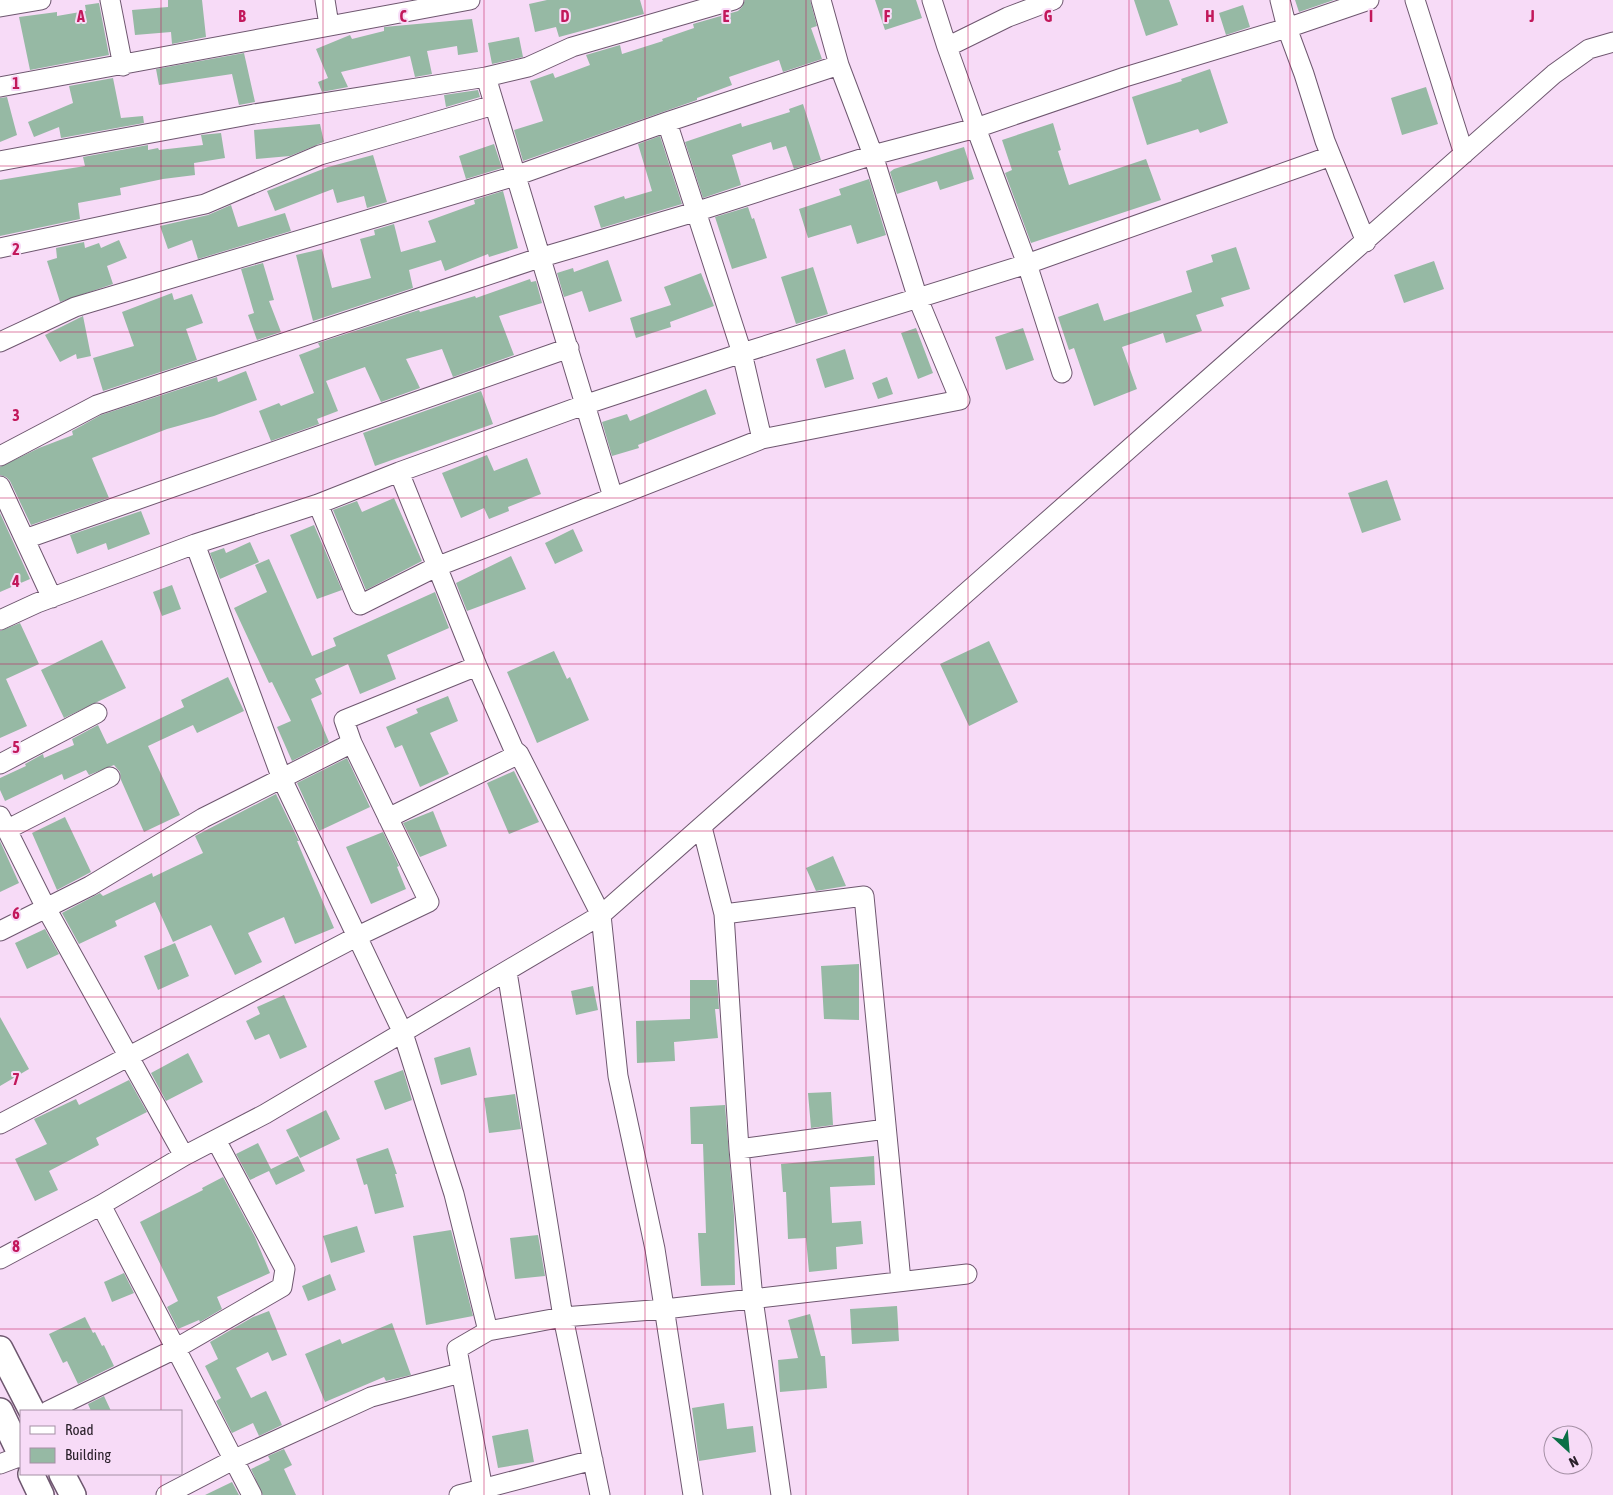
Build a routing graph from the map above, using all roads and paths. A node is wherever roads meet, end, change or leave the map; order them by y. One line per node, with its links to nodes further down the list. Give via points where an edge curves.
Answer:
1 (41, 0): 12 (street)
2 (110, 0): 18 (street)
3 (325, 0): 13 (street)
4 (470, 0): 13 (street)
5 (734, 0): 19 (street, via 572,47 528,68)
6 (821, 0): 17 (street)
7 (932, 0): 16 (street)
8 (1052, 0): 16 (street)
9 (1280, 0): 14 (street)
10 (1369, 0): 14 (street)
11 (1415, 0): 25 (street)
12 (0, 6)
13 (329, 25): 18 (street)
14 (1287, 28): 23 (street, via 1125,77); 26 (street)
15 (1613, 42): 25 (street, via 1589,49 1554,74)
16 (947, 47): 23 (street)
17 (839, 65): 22 (street); 24 (street)
18 (123, 66): 20 (street)
19 (486, 78): 21 (street); 27 (street, via 254,114)
20 (0, 87)
21 (494, 105): 28 (street); 31 (street, via 320,155 205,204)
22 (667, 122): 28 (street); 29 (street)
23 (976, 128): 24 (street); 33 (street)
24 (873, 154): 29 (street); 34 (street)
25 (1464, 154): 30 (street)
26 (1331, 156): 30 (street); 33 (street)
27 (0, 161)
28 (515, 176): 32 (street); 35 (street, via 75,307)
29 (695, 212): 32 (street); 37 (street)
30 (1366, 242): 60 (street)
31 (0, 248)
32 (539, 258): 36 (street); 41 (street, via 97,406)
33 (1026, 264): 34 (street); 38 (street)
34 (918, 299): 37 (street); 40 (street, via 960,400)
35 (0, 342)
36 (569, 348): 39 (street); 46 (street)
37 (742, 353): 39 (street); 40 (street)
38 (1062, 373)
39 (584, 405): 42 (street); 44 (street)
40 (762, 439): 44 (street)
41 (0, 456)
42 (398, 472): 45 (street); 48 (street)
43 (0, 486): 46 (street)
44 (613, 497): 48 (street)
45 (318, 504): 47 (street); 48 (street, via 360,605)
46 (25, 539): 49 (street)
47 (195, 544): 49 (street); 57 (street)
48 (436, 567): 51 (street)
49 (52, 598): 50 (street)
50 (0, 620)
51 (477, 666): 53 (street, via 344,720); 54 (street, via 514,750)
52 (98, 713): 55 (street)
53 (352, 743): 57 (street); 58 (street)
54 (519, 754): 58 (street); 63 (street)
55 (0, 764)
56 (110, 777): 59 (street)
57 (282, 779): 61 (street, via 203,818 90,886); 65 (street)
58 (388, 818): 65 (street, via 429,902)
59 (4, 822): 61 (street)
60 (702, 826): 62 (street); 63 (street)
61 (46, 908): 64 (street); 68 (street)
62 (724, 914): 70 (street, via 864,896); 72 (street)
63 (601, 915): 66 (street); 79 (street, via 618,1076)
64 (0, 931)
65 (358, 936): 67 (street); 68 (street)
66 (507, 972): 67 (street); 80 (street)
67 (403, 1033): 71 (street); 81 (street, via 454,1194)
68 (128, 1056): 69 (street); 73 (street)
69 (0, 1124)
70 (886, 1129): 72 (street); 77 (street)
71 (216, 1140): 73 (street); 82 (street, via 284,1269 282,1286)
72 (740, 1149): 78 (street)
73 (184, 1156): 74 (street)
74 (101, 1205): 75 (street); 82 (street)
75 (0, 1259)
76 (967, 1274): 77 (street)
77 (901, 1281): 78 (street)
78 (753, 1298): 79 (street); 103 (street)
79 (665, 1309): 80 (street); 102 (street)
80 (563, 1317): 81 (street); 91 (street)
81 (488, 1331): 84 (street, via 457,1349)
82 (175, 1348): 86 (street); 90 (street)
83 (0, 1349): 85 (main road)
84 (460, 1373): 90 (street, via 371,1397); 95 (street)
85 (31, 1410)
86 (50, 1410)
87 (0, 1411): 88 (main road)
88 (20, 1453)
89 (20, 1455): 92 (street)
90 (235, 1459): 98 (street); 99 (street)
91 (593, 1460): 95 (street); 101 (street)
92 (0, 1464)
93 (31, 1475): 96 (main road)
94 (63, 1475): 97 (main road)
95 (483, 1492): 100 (street)
96 (41, 1495)
97 (73, 1495)
98 (166, 1495)
99 (252, 1495)
100 (458, 1495)
101 (600, 1495)
102 (693, 1495)
103 (782, 1495)

